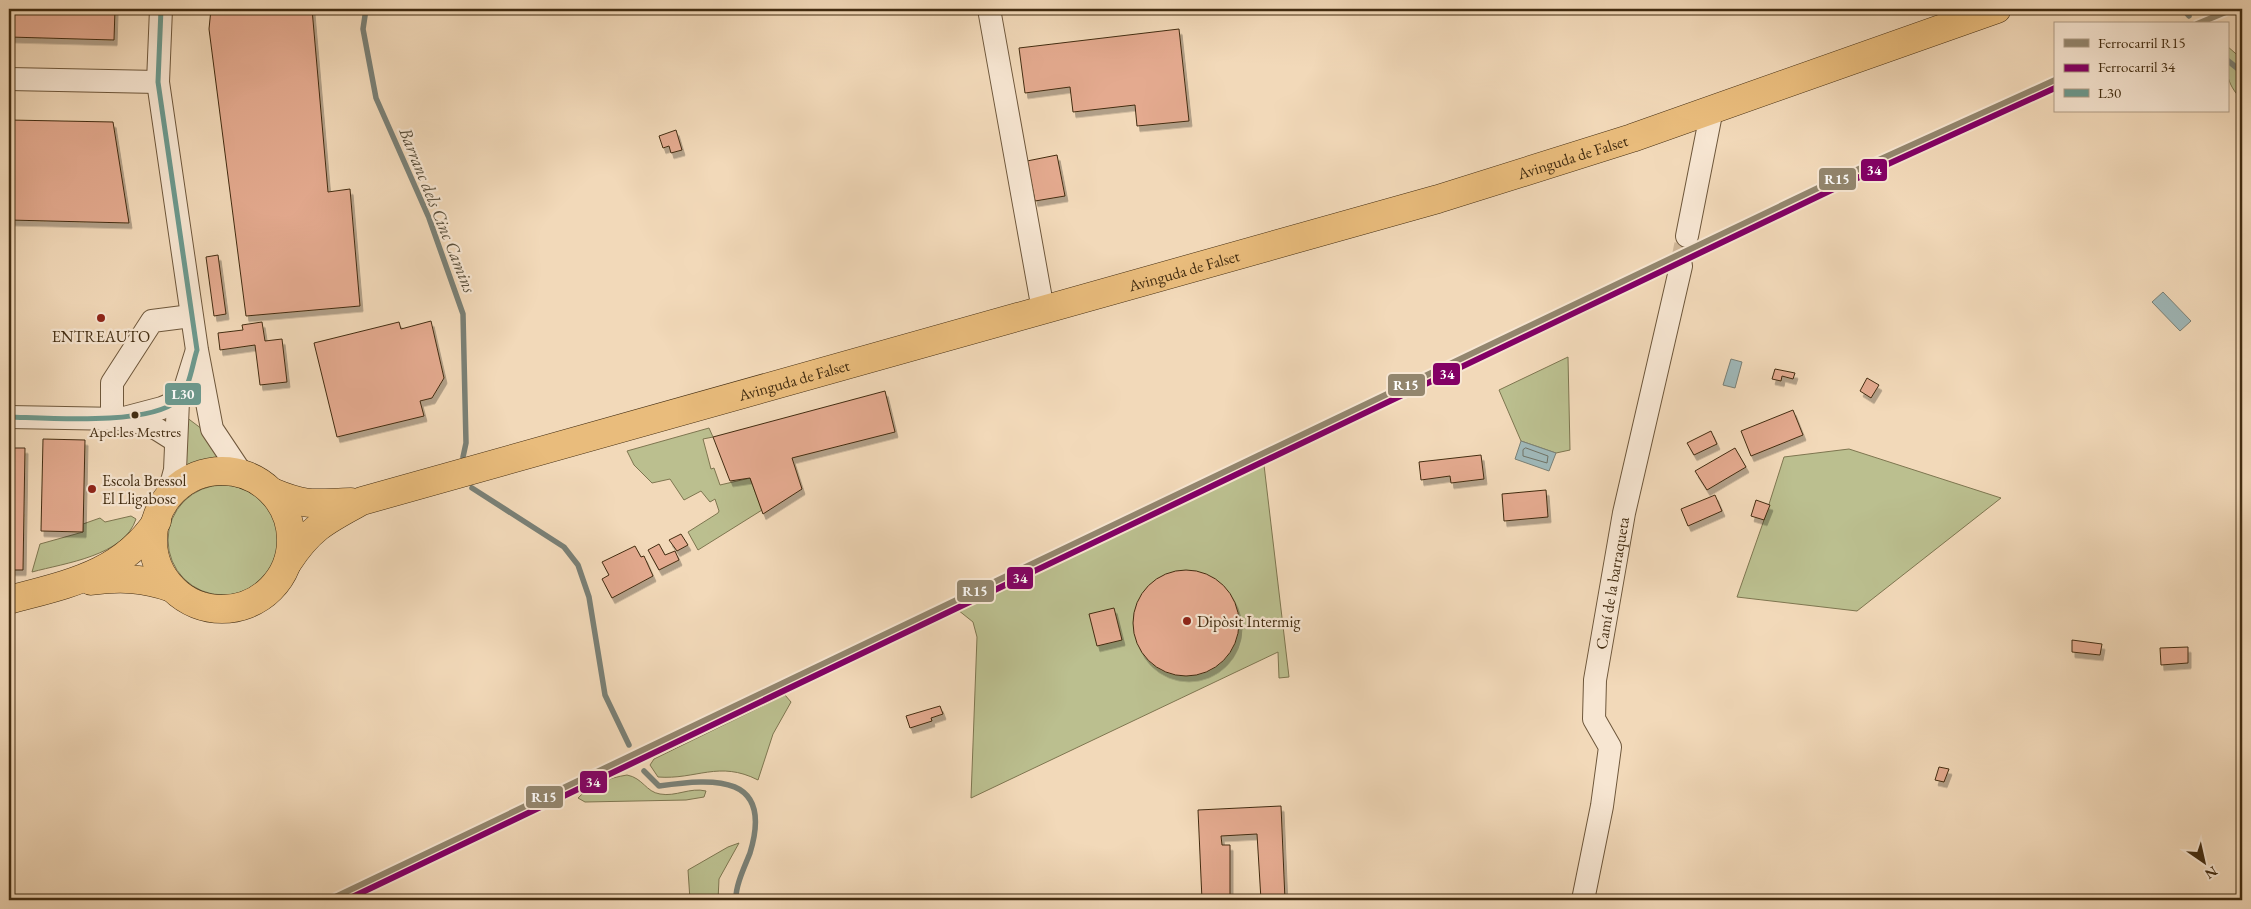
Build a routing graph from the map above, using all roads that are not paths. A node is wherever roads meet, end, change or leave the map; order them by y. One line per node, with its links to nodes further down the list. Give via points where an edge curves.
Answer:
1 (161, 9): 5 (street)
2 (989, 9): 9 (street)
3 (1997, 9): 6 (main road, Avinguda de Falset)
4 (9, 79): 5 (street)
5 (158, 82): 10 (street)
6 (1712, 109): 7 (street); 9 (main road, Avinguda de Falset, via 1632,138 1438,199)
7 (1687, 236)
8 (1681, 266): 26 (street, Camí de la barraqueta, via 1624,513 1595,680 1594,719 1610,747)
9 (1043, 310): 20 (main road, Avinguda de Falset)
10 (191, 316): 11 (street); 14 (street, via 152,321 112,383)
11 (196, 350): 12 (street); 15 (street)
12 (178, 401): 14 (street, via 162,408); 15 (street); 16 (street)
13 (9, 417): 14 (street)
14 (116, 418): 16 (street, via 142,422)
15 (212, 429): 17 (street)
16 (176, 441): 19 (street, via 175,470)
17 (242, 474): 18 (main road); 19 (main road, via 208,472 190,479)
18 (272, 492): 20 (main road, via 302,503 320,505); 22 (main road, via 280,500 290,524)
19 (168, 496): 21 (main road)
20 (362, 501): 22 (main road, via 324,521 309,534)
21 (156, 521): 23 (main road, via 130,553 102,570); 24 (main road, via 155,557)
22 (288, 562): 24 (main road, via 265,596 230,610 196,605)
23 (67, 584): 24 (main road, via 125,577); 25 (main road)
24 (172, 588)
25 (9, 600)
26 (1583, 900)

